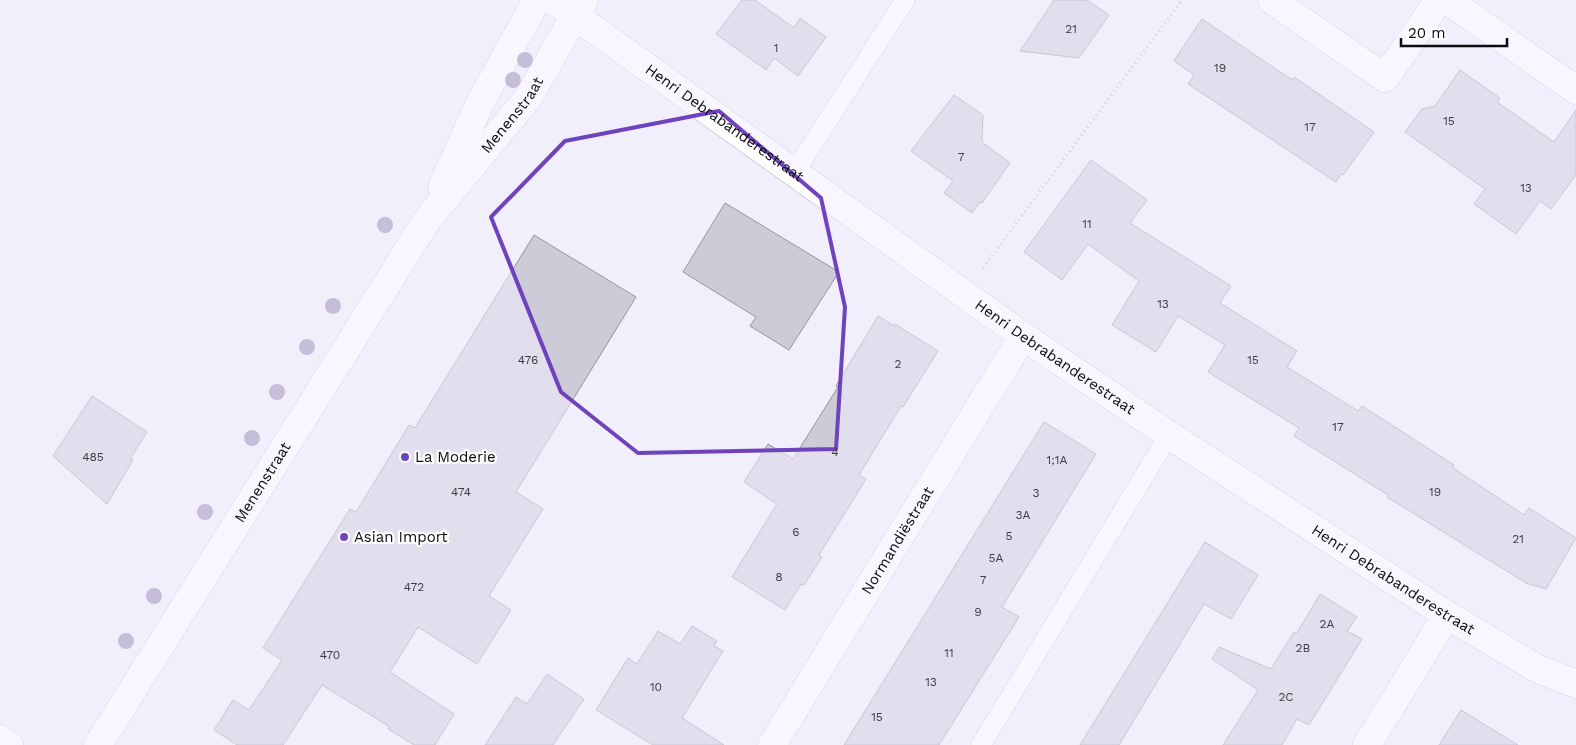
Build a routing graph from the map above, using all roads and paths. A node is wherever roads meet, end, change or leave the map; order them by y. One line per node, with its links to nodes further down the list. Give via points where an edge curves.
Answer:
1 (537, 0): 11 (street, Menenstraat, via 480,103)
2 (553, 0): 8 (street, Henri Debrabanderestraat)
3 (905, 0): 10 (lane)
4 (1182, 0): 12 (path)
5 (1272, 0): 6 (street, via 1385,78)
6 (1439, 0)
7 (1448, 0): 9 (street)
8 (580, 8): 10 (street, Henri Debrabanderestraat); 11 (street, Menenstraat, via 528,98)
9 (1576, 90)
10 (794, 174): 12 (street, Henri Debrabanderestraat)
11 (427, 220): 19 (street, Menenstraat)
12 (964, 294): 13 (street, Henri Debrabanderestraat)
13 (1023, 336): 14 (street, Henri Debrabanderestraat); 20 (street, Normandiëstraat)
14 (1169, 435): 15 (street, Henri Debrabanderestraat); 21 (lane)
15 (1447, 615): 16 (street, Henri Debrabanderestraat, via 1536,668); 22 (street)
16 (1576, 684)
17 (0, 739): 18 (street)
18 (8, 745)
19 (98, 745)
20 (772, 745)
21 (981, 745)
22 (1366, 745)

